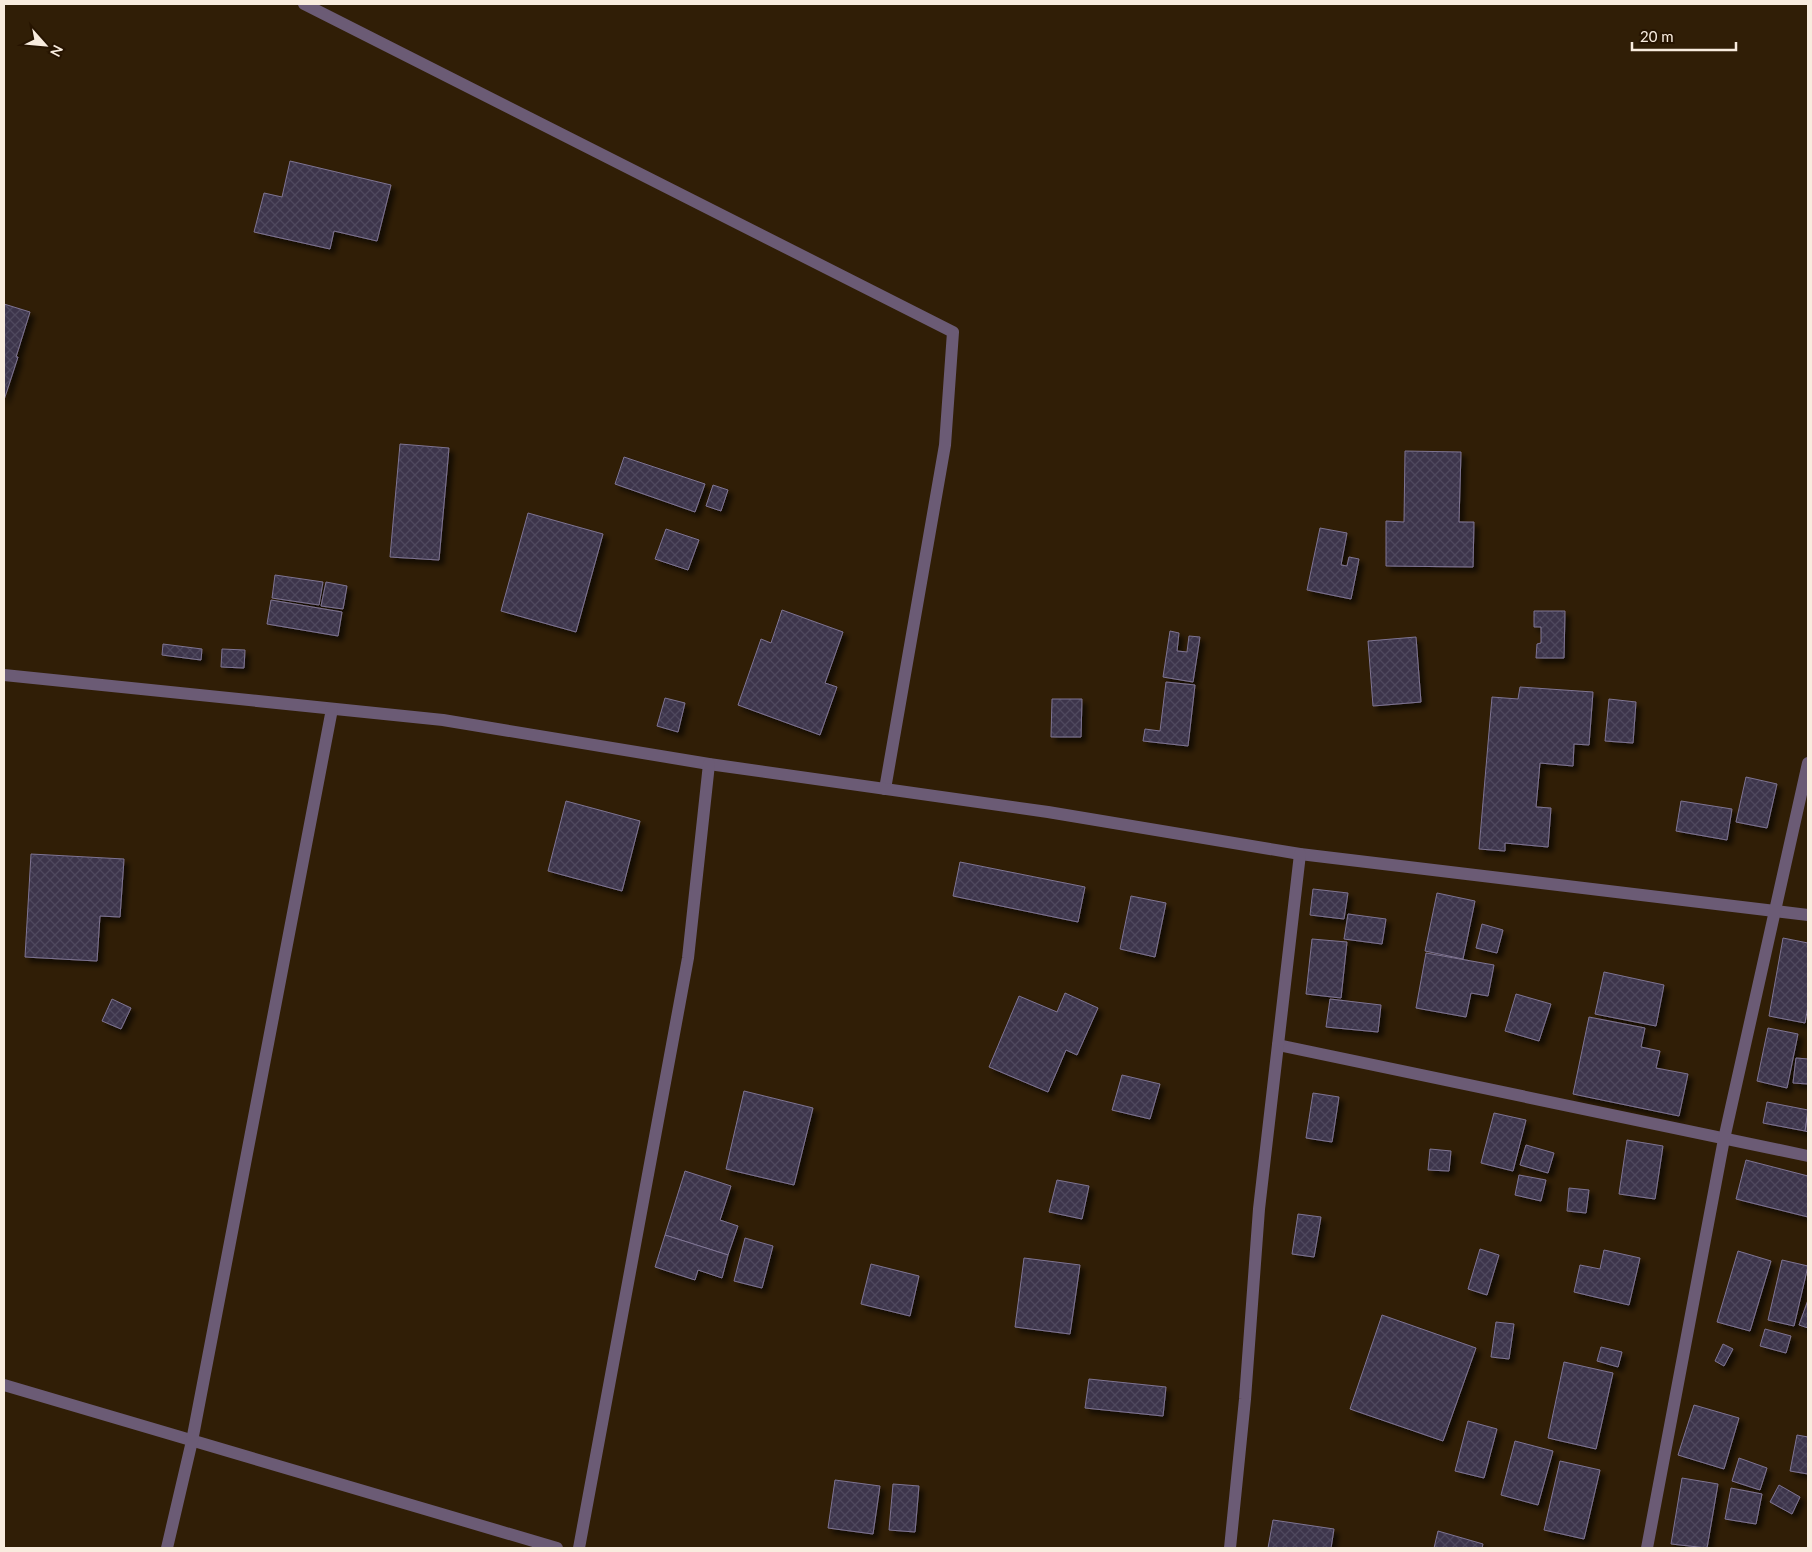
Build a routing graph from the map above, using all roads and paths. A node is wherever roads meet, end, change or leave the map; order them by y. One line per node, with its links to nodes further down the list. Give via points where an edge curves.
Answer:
1 (304, 4): 6 (street, via 953,332 945,445)
2 (4, 675): 3 (street)
3 (332, 709): 5 (street, via 443,720); 14 (street)
4 (1808, 763): 8 (street)
5 (709, 764): 6 (street); 17 (street, via 688,958)
6 (885, 790): 7 (street, via 1048,812)
7 (1300, 854): 8 (street); 10 (street)
8 (1775, 911): 9 (street); 11 (street)
9 (1808, 916)
10 (1278, 1045): 11 (street); 18 (street, via 1259,1209)
11 (1724, 1138): 12 (street); 19 (street)
12 (1808, 1156)
13 (4, 1385): 14 (street)
14 (192, 1441): 15 (street); 16 (street)
15 (168, 1548)
16 (557, 1548)
17 (579, 1548)
18 (1230, 1548)
19 (1647, 1548)

